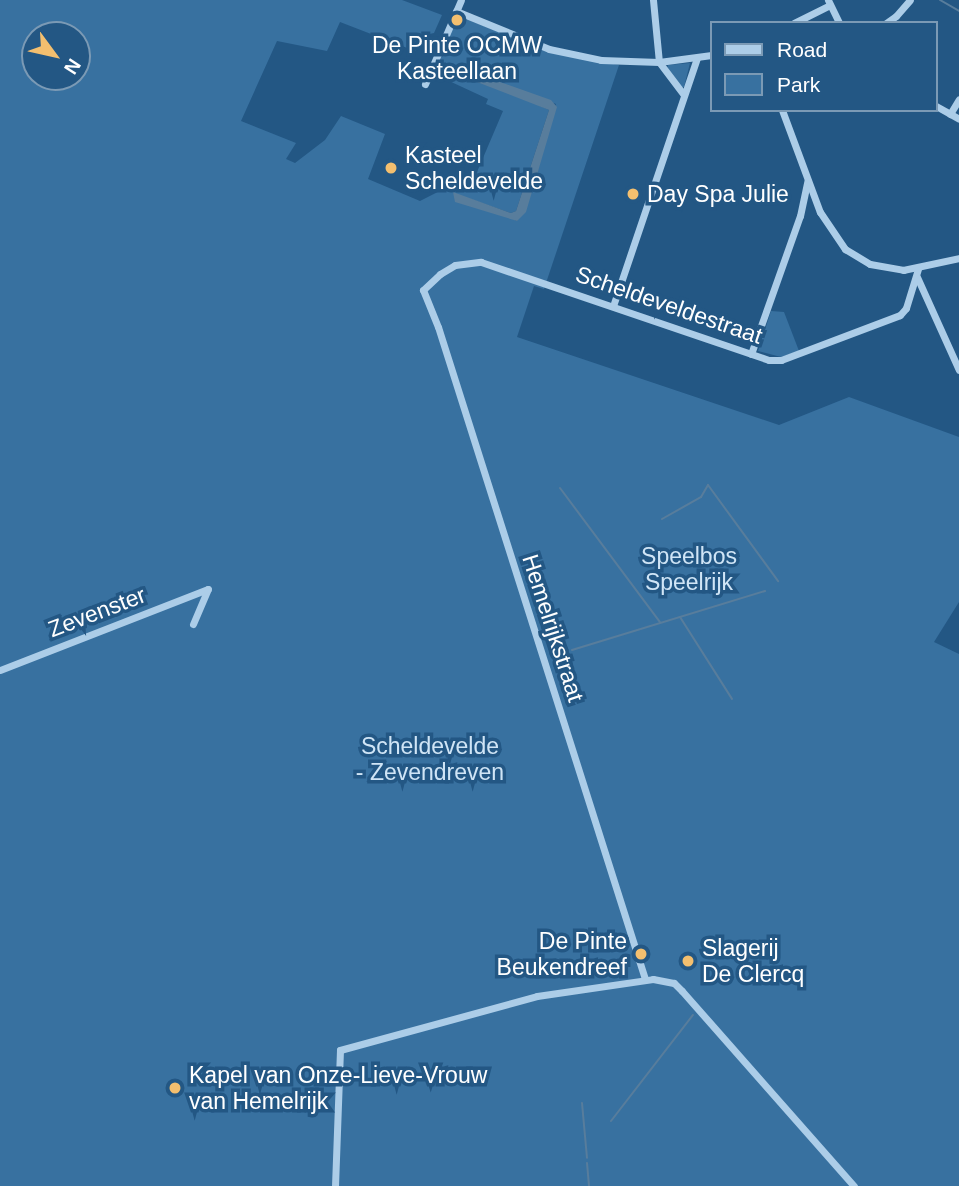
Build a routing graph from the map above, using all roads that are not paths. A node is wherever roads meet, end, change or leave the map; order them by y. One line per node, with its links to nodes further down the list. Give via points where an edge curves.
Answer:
1 (461, 0): 5 (street)
2 (653, 0): 11 (street)
3 (910, 0): 8 (street)
4 (829, 2): 6 (street); 7 (street)
5 (456, 11): 11 (street, via 561,52 601,60); 12 (street)
6 (797, 21)
7 (838, 21)
8 (889, 21)
9 (710, 55): 10 (street)
10 (697, 58): 11 (street); 13 (street)
11 (659, 62): 13 (street)
12 (425, 85)
13 (684, 95): 23 (street)
14 (959, 99): 17 (street)
15 (938, 108): 17 (street)
16 (783, 112): 19 (street)
17 (950, 114): 18 (street)
18 (959, 119)
19 (807, 181): 21 (street, via 826,223 845,249 881,268); 24 (street, via 800,216)
20 (959, 258): 21 (street)
21 (917, 273): 24 (street, Scheldeveldestraat, via 900,315 795,357 769,360); 25 (street)
22 (423, 290): 23 (street, Scheldeveldestraat, via 449,268 474,260); 28 (street, Hemelrijkstraat)
23 (612, 306): 24 (street, Scheldeveldestraat)
24 (751, 354)
25 (959, 370)
26 (193, 624): 27 (street, Zevenster, via 208,589)
27 (0, 670)
28 (645, 979): 29 (street, via 537,996 340,1050); 30 (street, via 663,979 682,991)
29 (335, 1186)
30 (854, 1186)

